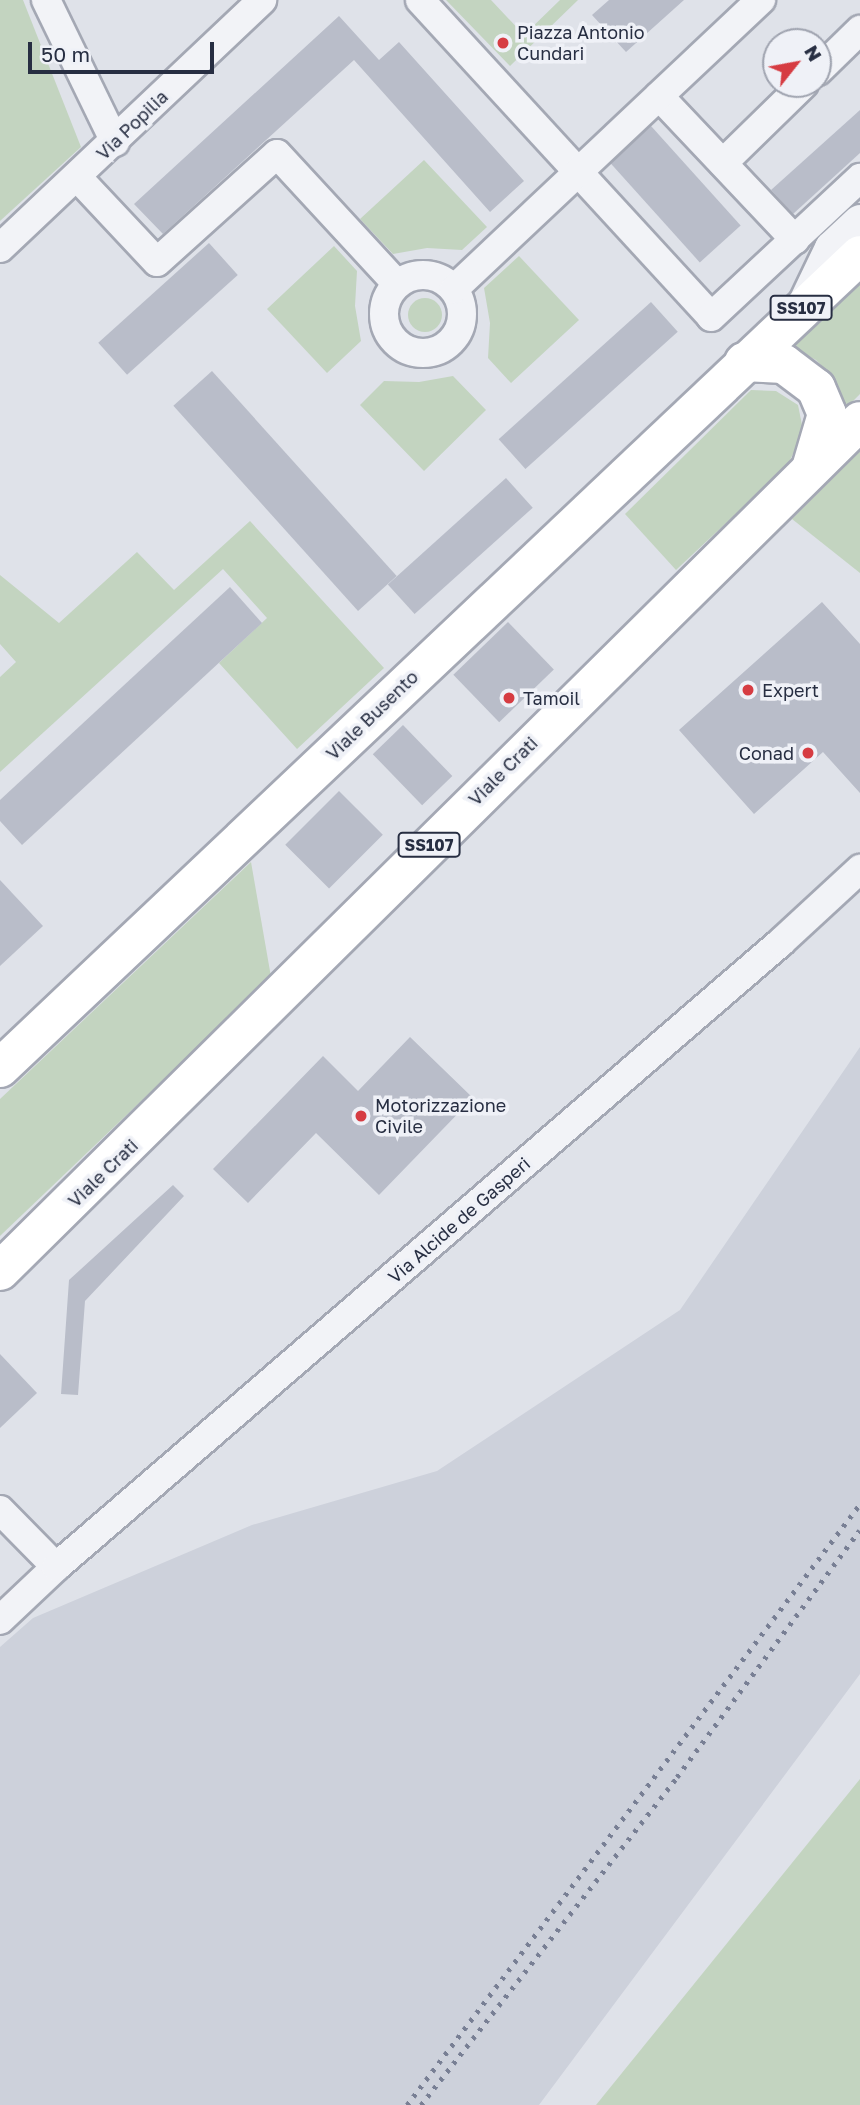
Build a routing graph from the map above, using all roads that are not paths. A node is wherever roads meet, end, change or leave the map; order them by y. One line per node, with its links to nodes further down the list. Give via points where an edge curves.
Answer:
1 (46, 0): 9 (street)
2 (420, 0): 11 (street)
3 (761, 0): 7 (street)
4 (248, 5): 9 (street, Via Popilia)
5 (860, 30): 6 (street)
6 (832, 57)
7 (659, 96): 10 (street); 11 (street)
8 (790, 98): 10 (street)
9 (115, 142): 12 (street, Via Popilia)
10 (723, 163): 15 (street)
11 (580, 170): 15 (street, via 711,317); 19 (street)
12 (78, 178): 16 (street, Via Popilia); 18 (street, via 157,262 277,154)
13 (860, 178): 15 (street)
14 (860, 222): 20 (street, via 832,248)
15 (795, 240)
16 (0, 247)
17 (860, 255): 20 (main road, SS107)
18 (397, 284): 19 (street, via 420,275 432,276); 19 (street, via 384,306 388,332 407,351 420,354 434,352 456,337 463,312)
19 (454, 289)
20 (805, 304): 21 (main road, SS107)
21 (744, 362): 23 (main road, via 784,364 816,388 827,414); 25 (main road, Viale Busento / SS107)
22 (860, 422): 23 (main road, Viale Crati / SS107)
23 (810, 468): 26 (main road, Viale Crati / SS107)
24 (860, 869): 28 (street, Via Alcide de Gasperi, via 781,943)
25 (0, 1068)
26 (0, 1271)
27 (7, 1509): 28 (street)
28 (56, 1567): 29 (street, Via Alcide de Gasperi)
29 (0, 1620)

